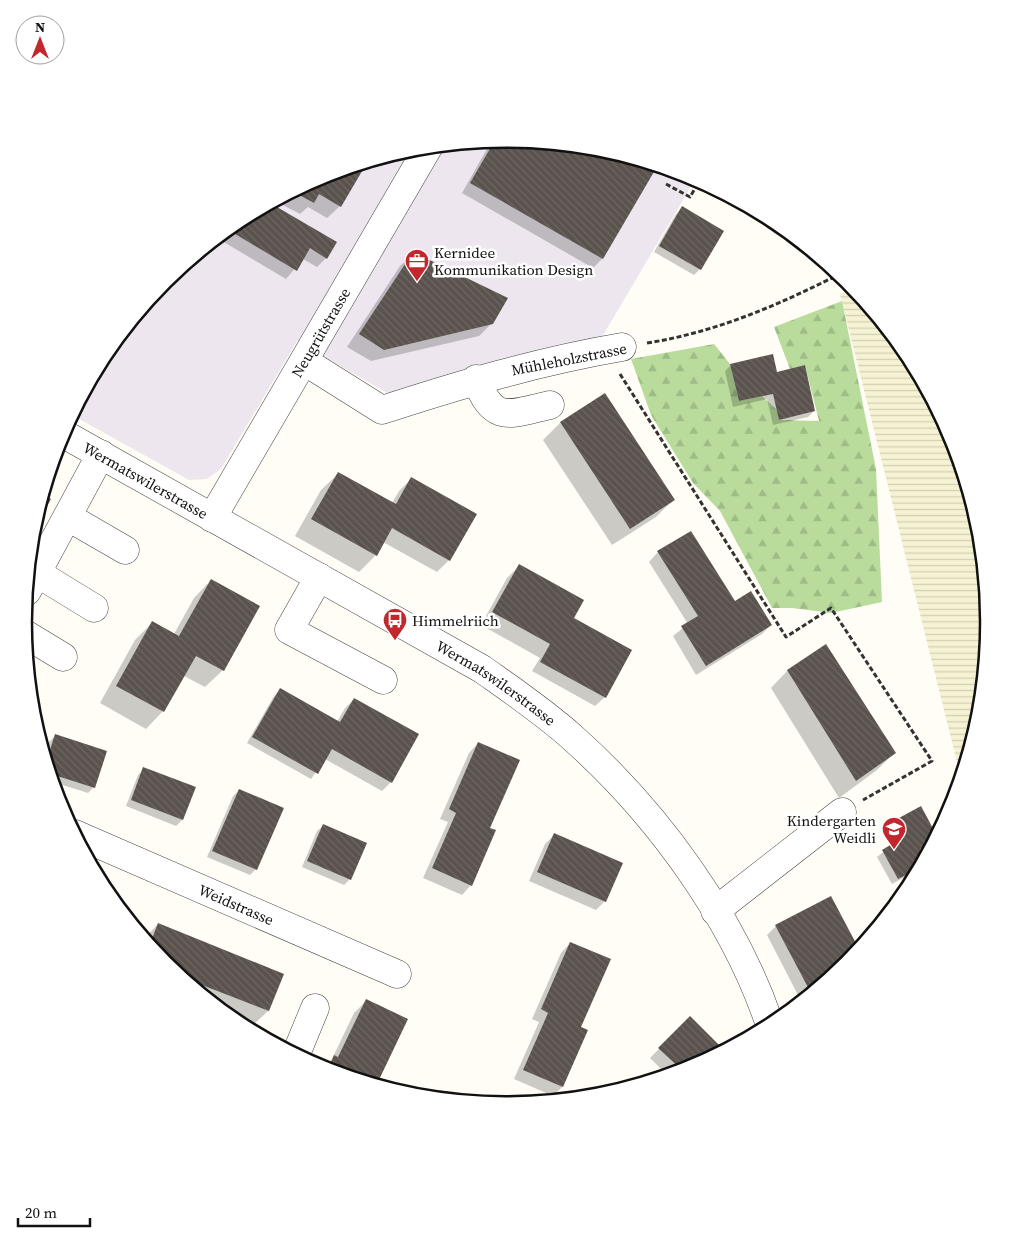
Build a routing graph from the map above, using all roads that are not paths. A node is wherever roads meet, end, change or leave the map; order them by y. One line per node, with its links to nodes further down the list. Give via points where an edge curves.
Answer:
1 (419, 156): 3 (street, Neugrütstrasse)
2 (613, 349): 4 (street, Mühleholzstrasse)
3 (304, 361): 4 (street, Mühleholzstrasse, via 382,410); 9 (street, Neugrütstrasse)
4 (476, 379): 5 (street, via 484,399 497,412 508,414)
5 (550, 404)
6 (70, 437): 7 (street, Wermatswilerstrasse)
7 (101, 454): 8 (street); 9 (street, Wermatswilerstrasse)
8 (68, 517): 10 (street); 11 (street)
9 (212, 518): 12 (street, Wermatswilerstrasse)
10 (125, 550)
11 (35, 576)
12 (319, 577): 17 (street, via 289,630); 20 (street, Wermatswilerstrasse, via 482,669 572,737 614,778 663,834)
13 (35, 583): 14 (street)
14 (94, 608)
15 (33, 639): 16 (street)
16 (63, 656)
17 (383, 680)
18 (842, 812): 20 (street)
19 (85, 838): 21 (street, Weidstrasse)
20 (715, 911): 23 (street, Wermatswilerstrasse, via 760,995)
21 (397, 974)
22 (315, 1008): 24 (street)
23 (767, 1017)
24 (299, 1048)

